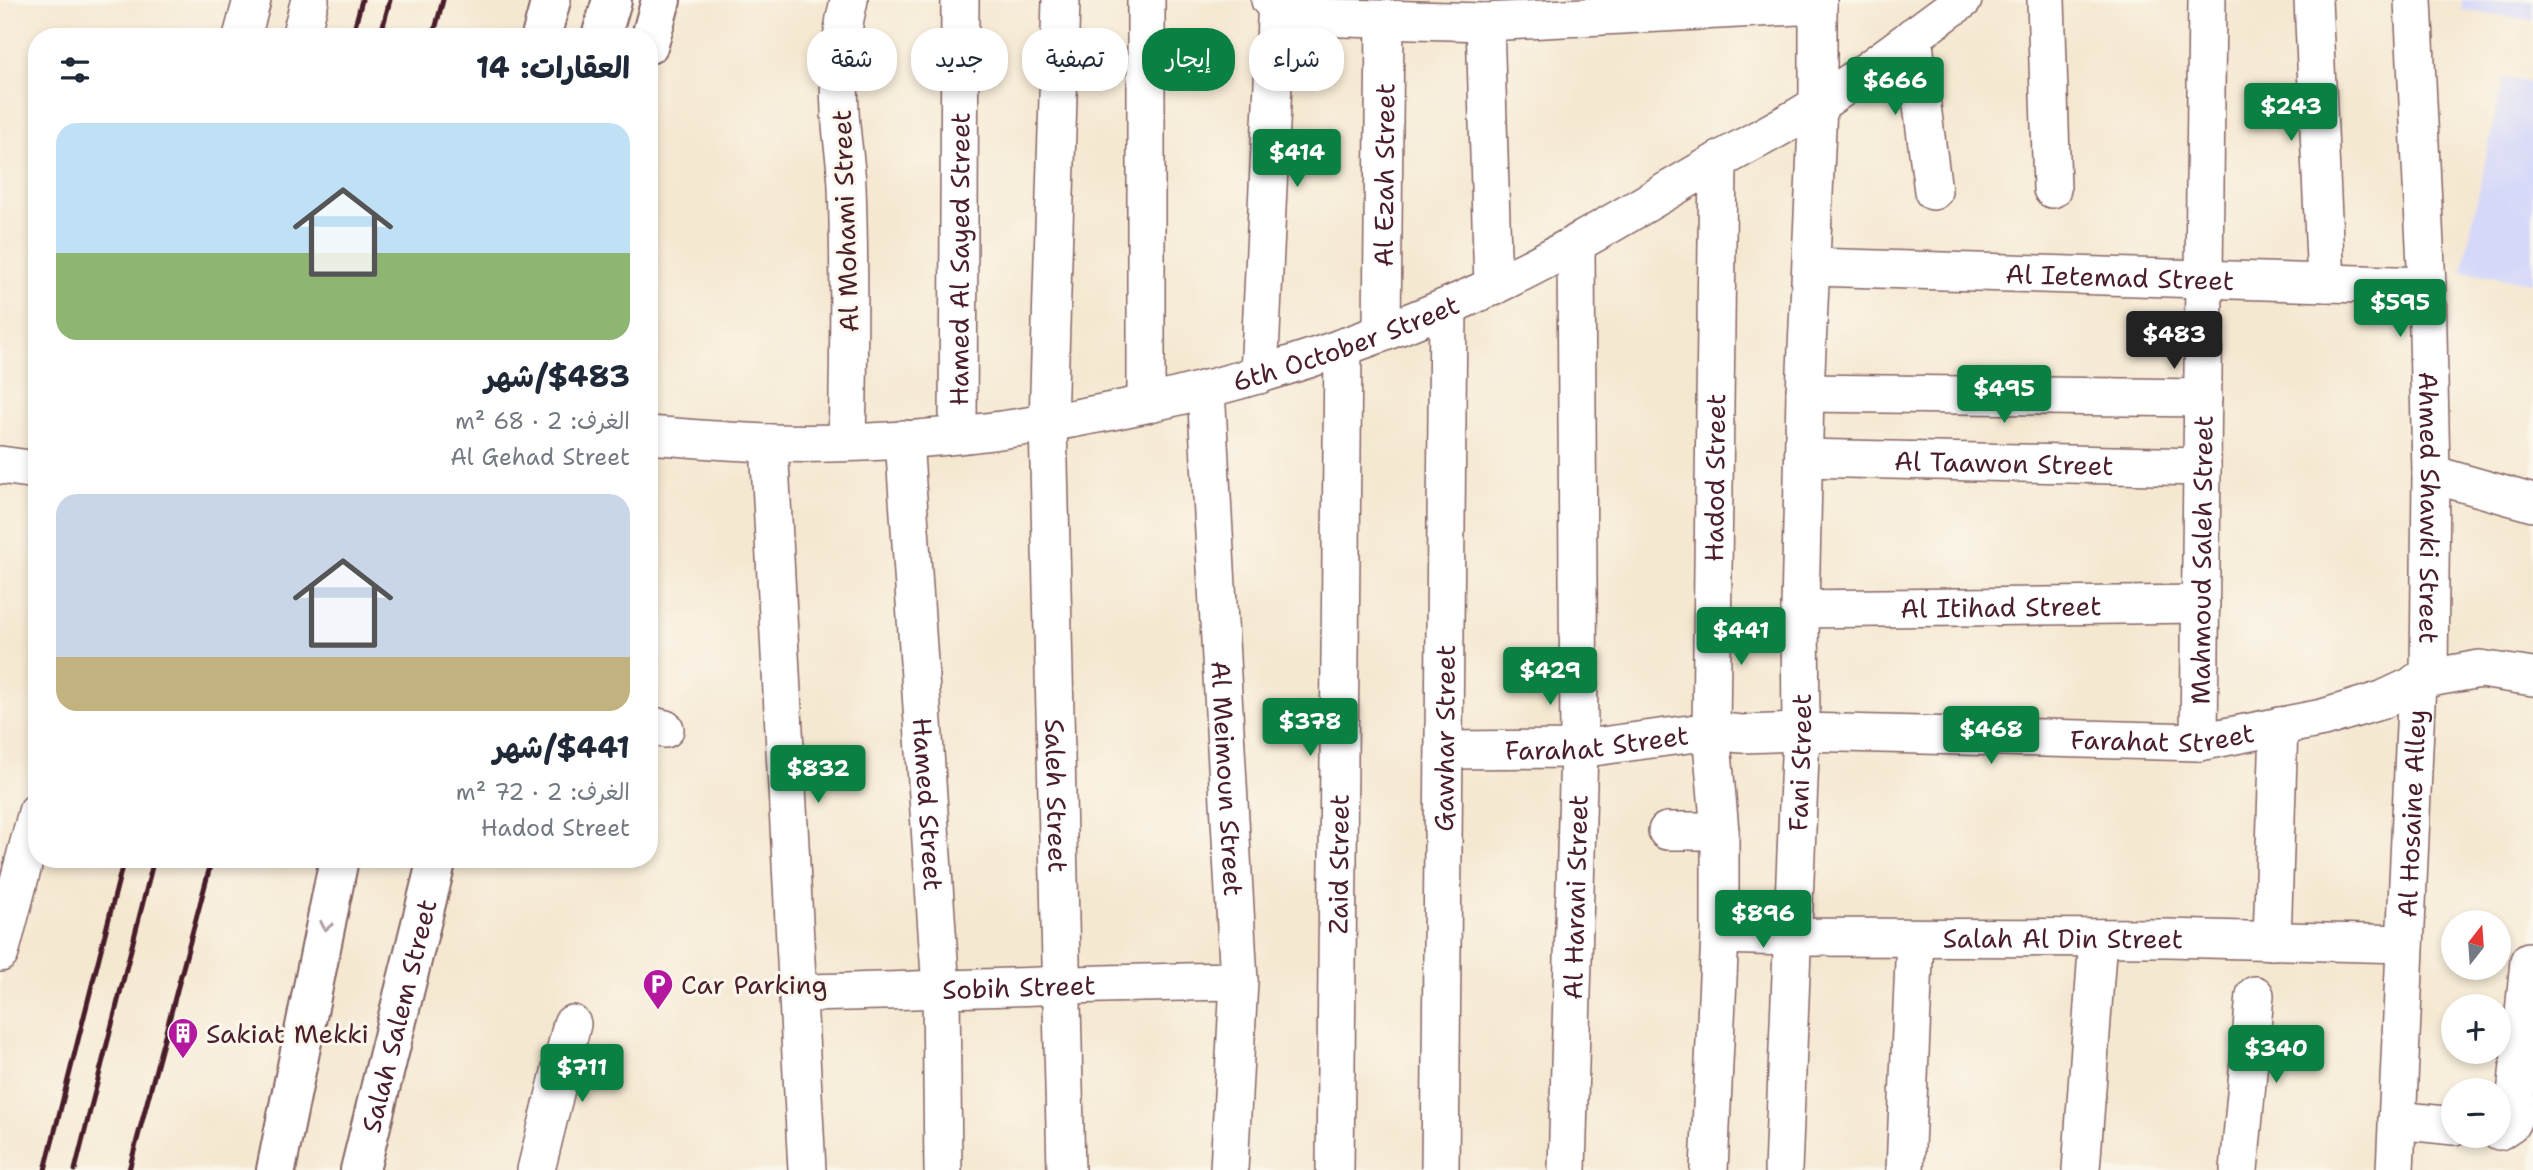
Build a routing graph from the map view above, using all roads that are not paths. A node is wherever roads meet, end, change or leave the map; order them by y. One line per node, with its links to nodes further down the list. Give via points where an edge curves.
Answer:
1 (251, 0): 22 (street)
2 (310, 0): 23 (street)
3 (551, 0): 24 (main road)
4 (612, 0): 25 (main road)
5 (662, 0): 26 (main road)
6 (849, 0): 49 (street, Al Mohami Street, via 840,65 849,251)
7 (960, 0): 46 (street, Hamed Al Sayed Street)
8 (1061, 0): 45 (street, Saleh Street)
9 (1146, 0): 44 (street)
10 (1963, 0): 20 (street, 6th October Street)
11 (2046, 0): 29 (street)
12 (2207, 0): 33 (street, Mahmoud Saleh Street)
13 (2313, 0): 34 (street)
14 (2413, 0): 36 (street, Ahmed Shawki Street)
15 (1275, 2): 19 (street, via 1287,11 1310,17); 40 (street)
16 (1818, 3): 17 (street); 27 (street, Fani Street)
17 (1667, 6): 18 (street)
18 (1558, 9): 21 (street)
19 (1385, 19): 21 (street); 38 (street, Al Ezah Street)
20 (1921, 21): 27 (street, 6th October Street); 30 (street)
21 (1485, 22): 35 (street)
22 (244, 28)
23 (302, 28)
24 (543, 28)
25 (604, 28)
26 (654, 28)
27 (1818, 105): 28 (street, 6th October Street); 32 (street, Fani Street)
28 (1718, 161): 31 (street, 6th October Street); 62 (street, Hadod Street)
29 (2052, 190)
30 (1933, 191)
31 (1576, 245): 35 (street, 6th October Street); 65 (street, Al Harani Street)
32 (1812, 267): 33 (street, Al Ietemad Street); 42 (street, Fani Street)
33 (2205, 279): 34 (street, Al Ietemad Street); 43 (street, Mahmoud Saleh Street)
34 (2326, 283): 36 (street, Al Ietemad Street)
35 (1493, 286): 37 (street, 6th October Street)
36 (2427, 286): 55 (street, Ahmed Shawki Street)
37 (1448, 307): 38 (street, 6th October Street); 66 (street, Gawhar Street)
38 (1382, 333): 39 (street, 6th October Street)
39 (1343, 347): 40 (street, 6th October Street); 96 (street, Zaid Street)
40 (1259, 375): 41 (street, 6th October Street)
41 (1206, 389): 44 (street, 6th October Street); 80 (street, Al Meimoun Street)
42 (1805, 393): 43 (street); 51 (street, Fani Street)
43 (2203, 398): 53 (street, Mahmoud Saleh Street)
44 (1146, 404): 45 (street, 6th October Street)
45 (1048, 422): 46 (street, 6th October Street); 81 (street, Saleh Street)
46 (958, 434): 48 (street, 6th October Street)
47 (658, 436): 50 (street, 6th October Street)
48 (904, 439): 49 (street, 6th October Street); 82 (street, Hamed Street)
49 (847, 442): 50 (street, 6th October Street)
50 (769, 443): 83 (street)
51 (1804, 458): 53 (street, Al Taawon Street); 58 (street, Fani Street)
52 (0, 466): 54 (street)
53 (2202, 467): 57 (street, Mahmoud Saleh Street)
54 (28, 469)
55 (2431, 474): 56 (street); 60 (street, Ahmed Shawki Street)
56 (2533, 503)
57 (2201, 604): 58 (street, Al Itihad Street); 64 (street, Mahmoud Saleh Street)
58 (1800, 608): 63 (street, Fani Street)
59 (2533, 677): 60 (street, Farahat Street, via 2480,669)
60 (2423, 680): 61 (street, Farahat Street, via 2382,700); 77 (street, Al Hosaine Alley)
61 (2279, 726): 64 (street, Farahat Street); 76 (street)
62 (1711, 731): 63 (street, Farahat Street); 65 (street, Farahat Street); 68 (street, Hadod Street)
63 (1801, 732): 64 (street, Farahat Street); 73 (street, Fani Street)
64 (2199, 742)
65 (1579, 749): 66 (street, Farahat Street); 98 (street, Al Harani Street)
66 (1445, 750): 97 (street, Gawhar Street)
67 (1667, 831): 68 (street)
68 (1720, 831): 72 (street, Hadod Street)
69 (28, 846): 78 (street)
70 (338, 868): 89 (main road, one-way to 89)
71 (435, 868): 90 (main road, Salah Salem Street)
72 (1720, 935): 73 (street, Salah Al Din Street); 99 (street, Hadod Street)
73 (1792, 937): 74 (street, Salah Al Din Street); 100 (street, Fani Street)
74 (1915, 937): 75 (street, Salah Al Din Street); 101 (street)
75 (2098, 938): 76 (street, Salah Al Din Street); 102 (street)
76 (2272, 941): 77 (street, Salah Al Din Street)
77 (2405, 944): 86 (street, Al Hosaine Alley)
78 (0, 953)
79 (2529, 961): 87 (street)
80 (1239, 981): 81 (street, Sobih Street); 95 (street, Al Meimoun Street)
81 (1060, 984): 82 (street, Sobih Street); 94 (street, Saleh Street)
82 (941, 990): 83 (street, Sobih Street); 93 (street, Hamed Street)
83 (800, 993): 92 (street)
84 (2255, 995): 103 (street)
85 (572, 1024): 91 (street)
86 (2397, 1120): 88 (street); 104 (street, Al Hosaine Alley)
87 (2511, 1123)
88 (2441, 1125)
89 (276, 1170)
90 (360, 1170)
91 (536, 1170)
92 (807, 1170)
93 (943, 1170)
94 (1066, 1170)
95 (1229, 1170)
96 (1335, 1170)
97 (1440, 1170)
98 (1567, 1170)
99 (1709, 1170)
100 (1783, 1170)
101 (1905, 1170)
102 (2081, 1170)
103 (2239, 1170)
104 (2395, 1170)

